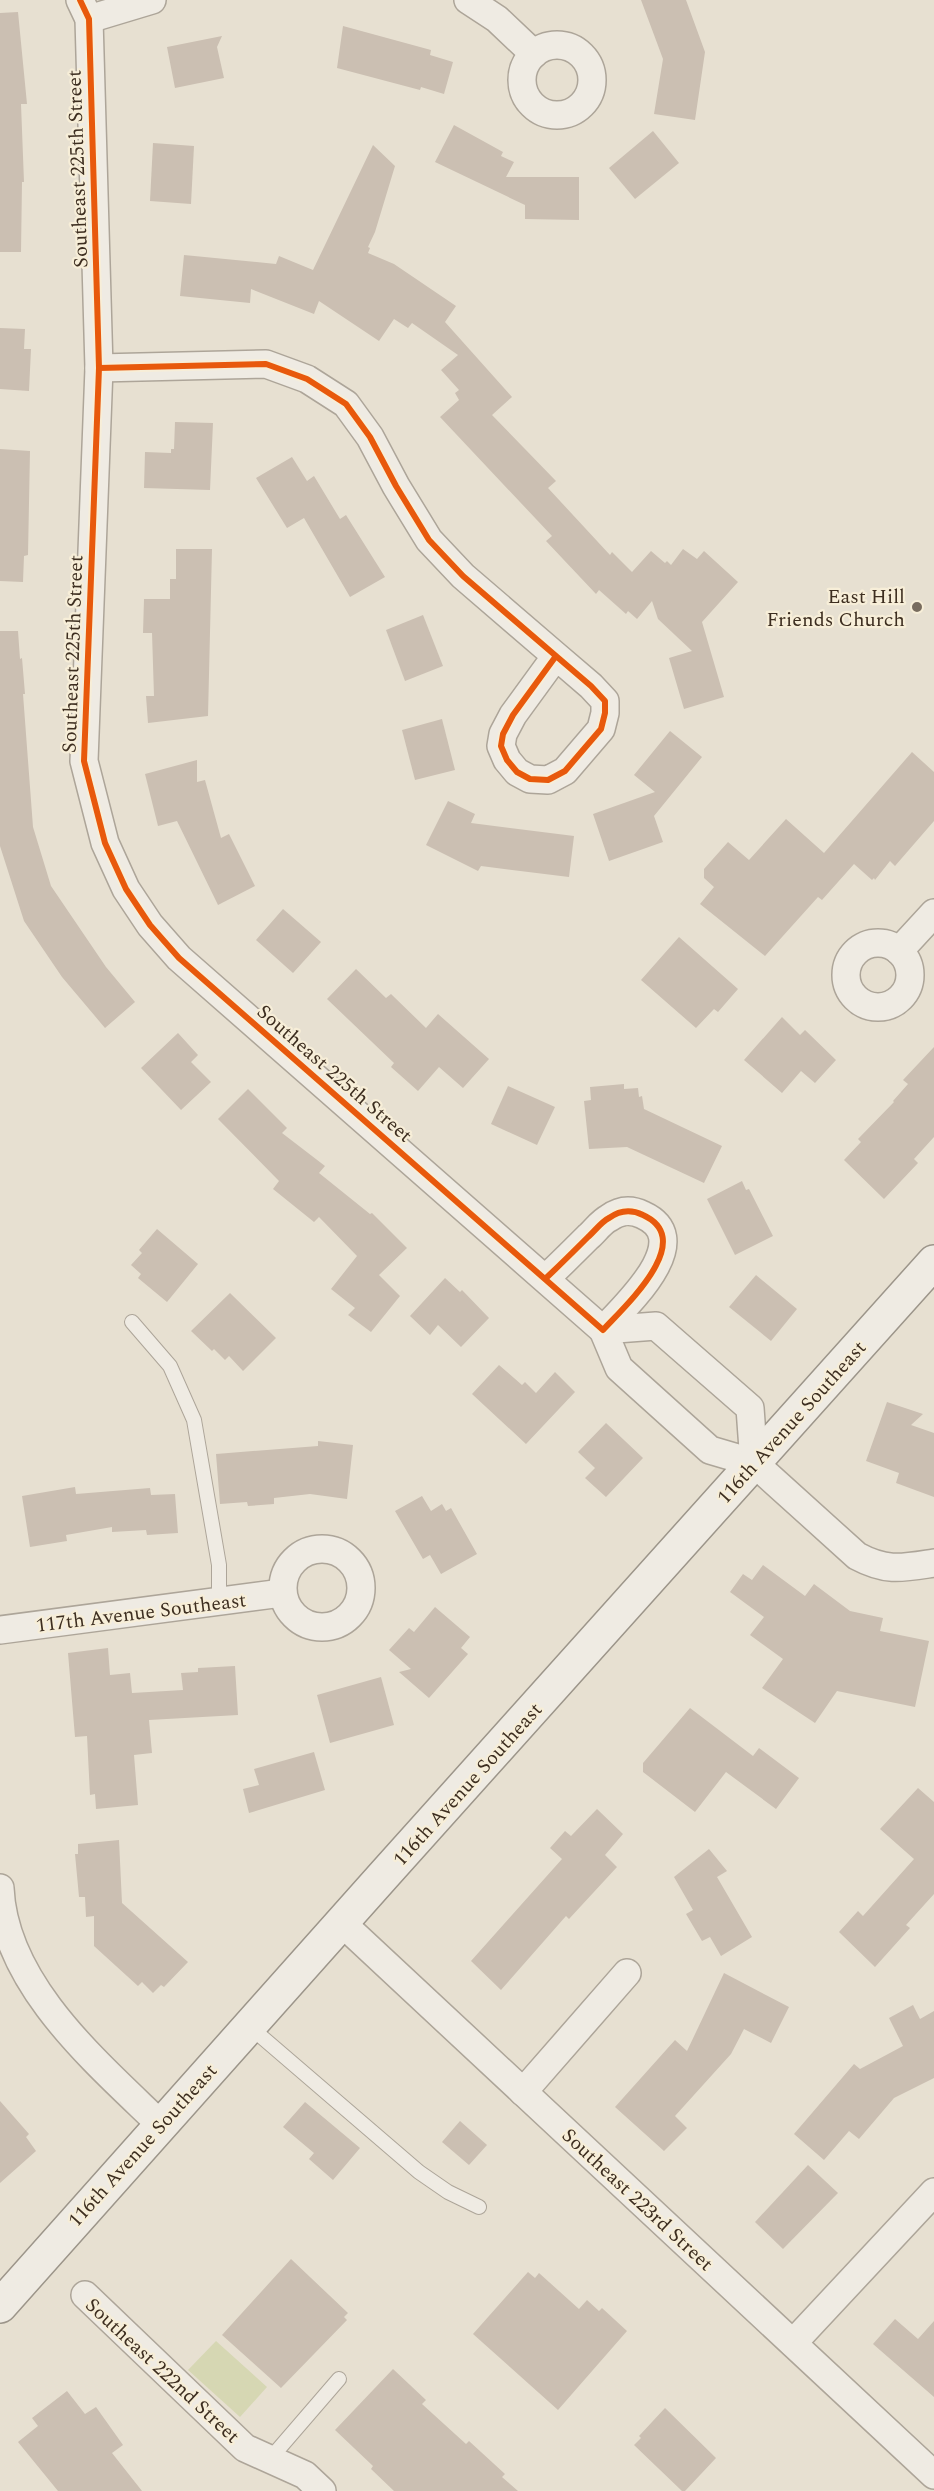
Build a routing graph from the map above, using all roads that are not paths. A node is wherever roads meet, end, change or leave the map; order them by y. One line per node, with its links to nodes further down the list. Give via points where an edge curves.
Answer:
1 (152, 0): 3 (street)
2 (468, 0): 4 (street, via 498,19)
3 (85, 9): 5 (street, Southeast 225th Street)
4 (534, 54)
5 (99, 368): 6 (street, via 266,364 307,379 346,404 370,437 429,540 463,576); 10 (street, Southeast 225th Street, via 84,761 105,843 126,889 179,958)
6 (556, 656): 6 (street, via 513,715 501,746 517,772 530,779 548,780 565,771 602,729 605,701)
7 (934, 913): 8 (street)
8 (899, 951)
9 (934, 1262): 13 (main road, 116th Avenue Southeast)
10 (545, 1279): 12 (street, Southeast 225th Street); 12 (street, via 608,1218 633,1210 657,1224 662,1234 658,1262 647,1282)
11 (132, 1322): 16 (lane, via 170,1366 194,1420 219,1565)
12 (603, 1330): 13 (street, Southeast 225th Street, via 619,1368 710,1450); 13 (street, via 656,1326 750,1408)
13 (754, 1463): 14 (street, Southeast 225th Street, via 857,1556 874,1565 896,1569); 19 (main road, 116th Avenue Southeast)
14 (934, 1563)
15 (282, 1593): 16 (street, 117th Avenue Southeast)
16 (219, 1601): 17 (street, 117th Avenue Southeast)
17 (0, 1630)
18 (0, 1888): 23 (street, via 1,1907 16,1951 59,2022)
19 (342, 1923): 21 (main road, 116th Avenue Southeast); 22 (street, Southeast 223rd Street)
20 (627, 1972): 22 (street)
21 (249, 2026): 23 (main road, 116th Avenue Southeast); 25 (lane, via 419,2172)
22 (523, 2092): 28 (street, Southeast 223rd Street)
23 (160, 2124): 27 (main road, 116th Avenue Southeast)
24 (934, 2192): 28 (street)
25 (478, 2207)
26 (85, 2295): 30 (street, Southeast 222nd Street, via 245,2448)
27 (0, 2306)
28 (793, 2343): 31 (street, Southeast 223rd Street)
29 (339, 2379): 30 (lane)
30 (270, 2459): 32 (street, Southeast 222nd Street, via 304,2475)
31 (934, 2475)
32 (322, 2491)

